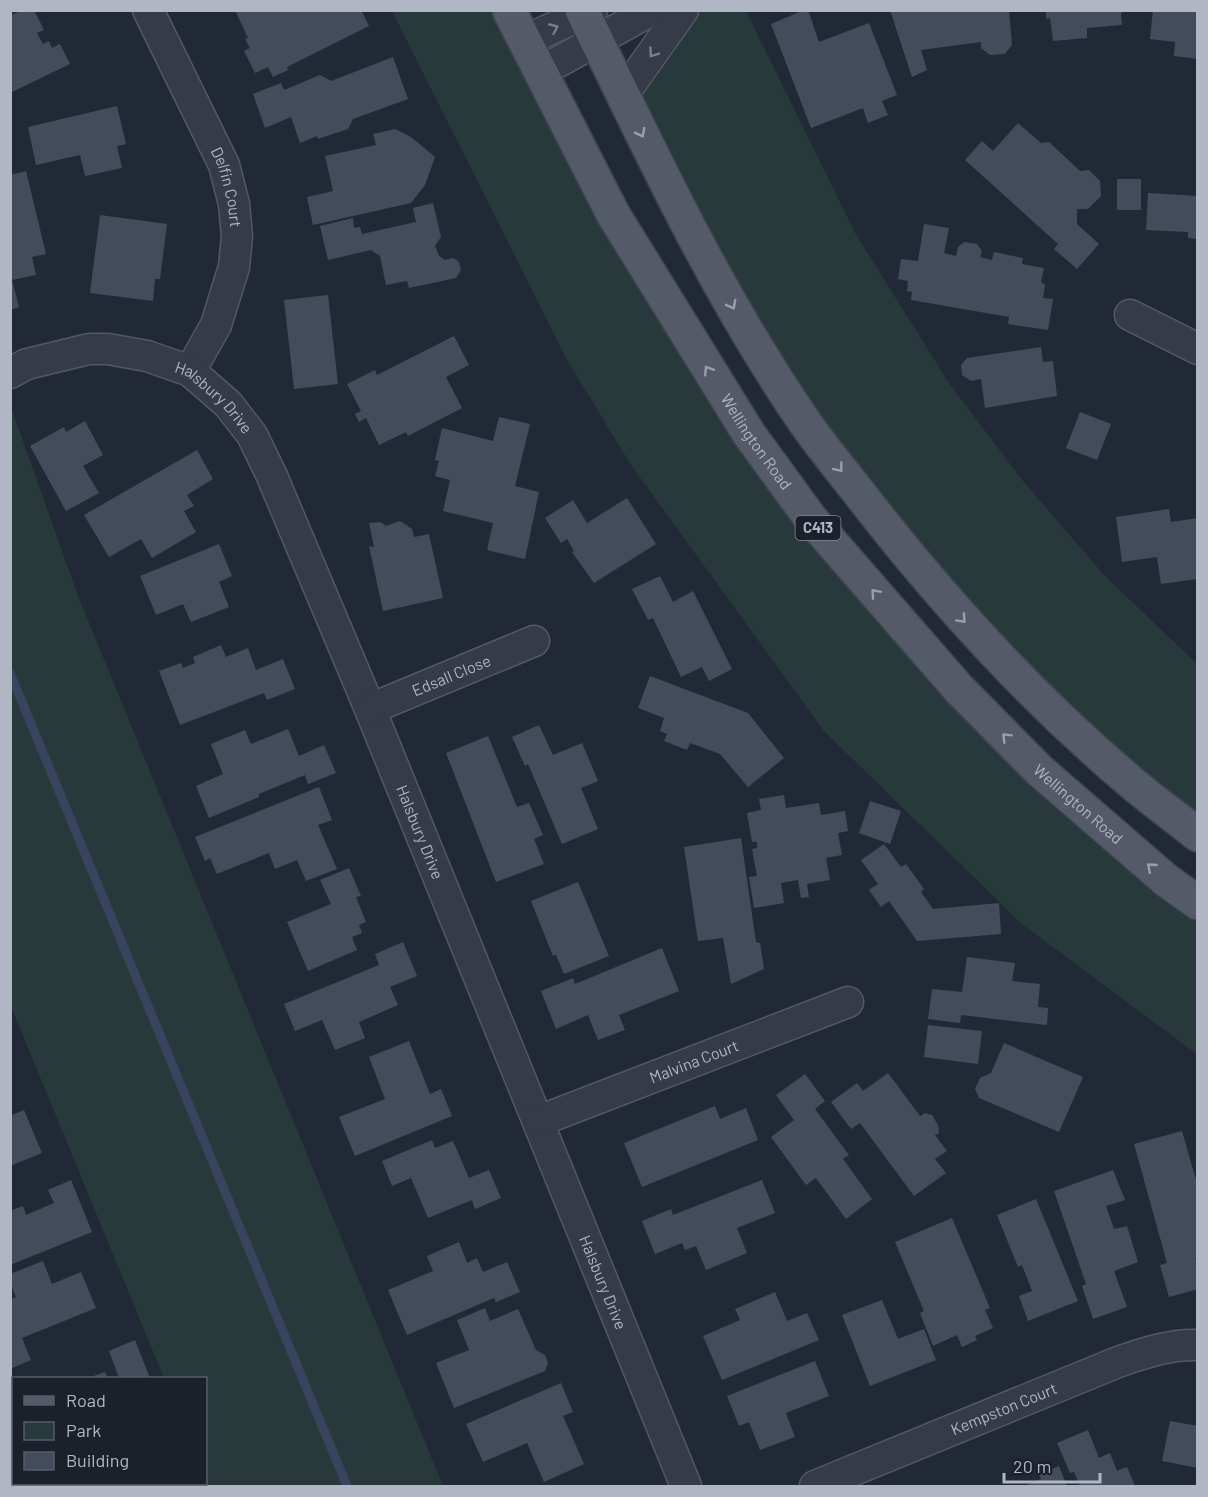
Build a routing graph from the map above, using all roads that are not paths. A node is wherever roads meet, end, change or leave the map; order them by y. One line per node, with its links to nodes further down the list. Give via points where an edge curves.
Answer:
1 (148, 10): 11 (street, Delfin Court, via 224,165 234,204 234,267 216,325)
2 (508, 10): 6 (main road, Wellington Road / C413)
3 (652, 10): 5 (street)
4 (683, 10): 8 (street, one-way to 8)
5 (589, 19): 6 (street, one-way to 5); 7 (street); 8 (main road)
6 (524, 41): 7 (main road, Wellington Road / C413)
7 (540, 72): 16 (main road, Wellington Road / C413, one-way to 7, via 1039,770 959,689 811,519 749,434 613,214)
8 (622, 96): 15 (main road, one-way to 15, via 736,313 806,424 880,520 957,614 1046,706)
9 (1130, 315): 10 (street)
10 (1197, 349)
11 (190, 371): 12 (street, Halsbury Drive, via 147,356 89,348 27,364); 14 (street, Halsbury Drive, via 228,404 252,435)
12 (10, 373)
13 (534, 641): 14 (street, Edsall Close)
14 (370, 709): 18 (street, Halsbury Drive)
15 (1197, 835)
16 (1197, 903)
17 (848, 1002): 18 (street, Malvina Court)
18 (539, 1121): 20 (street, Halsbury Drive)
19 (1197, 1345): 21 (street, Kempston Court, via 1151,1350 1118,1362)
20 (687, 1486)
21 (814, 1486)

